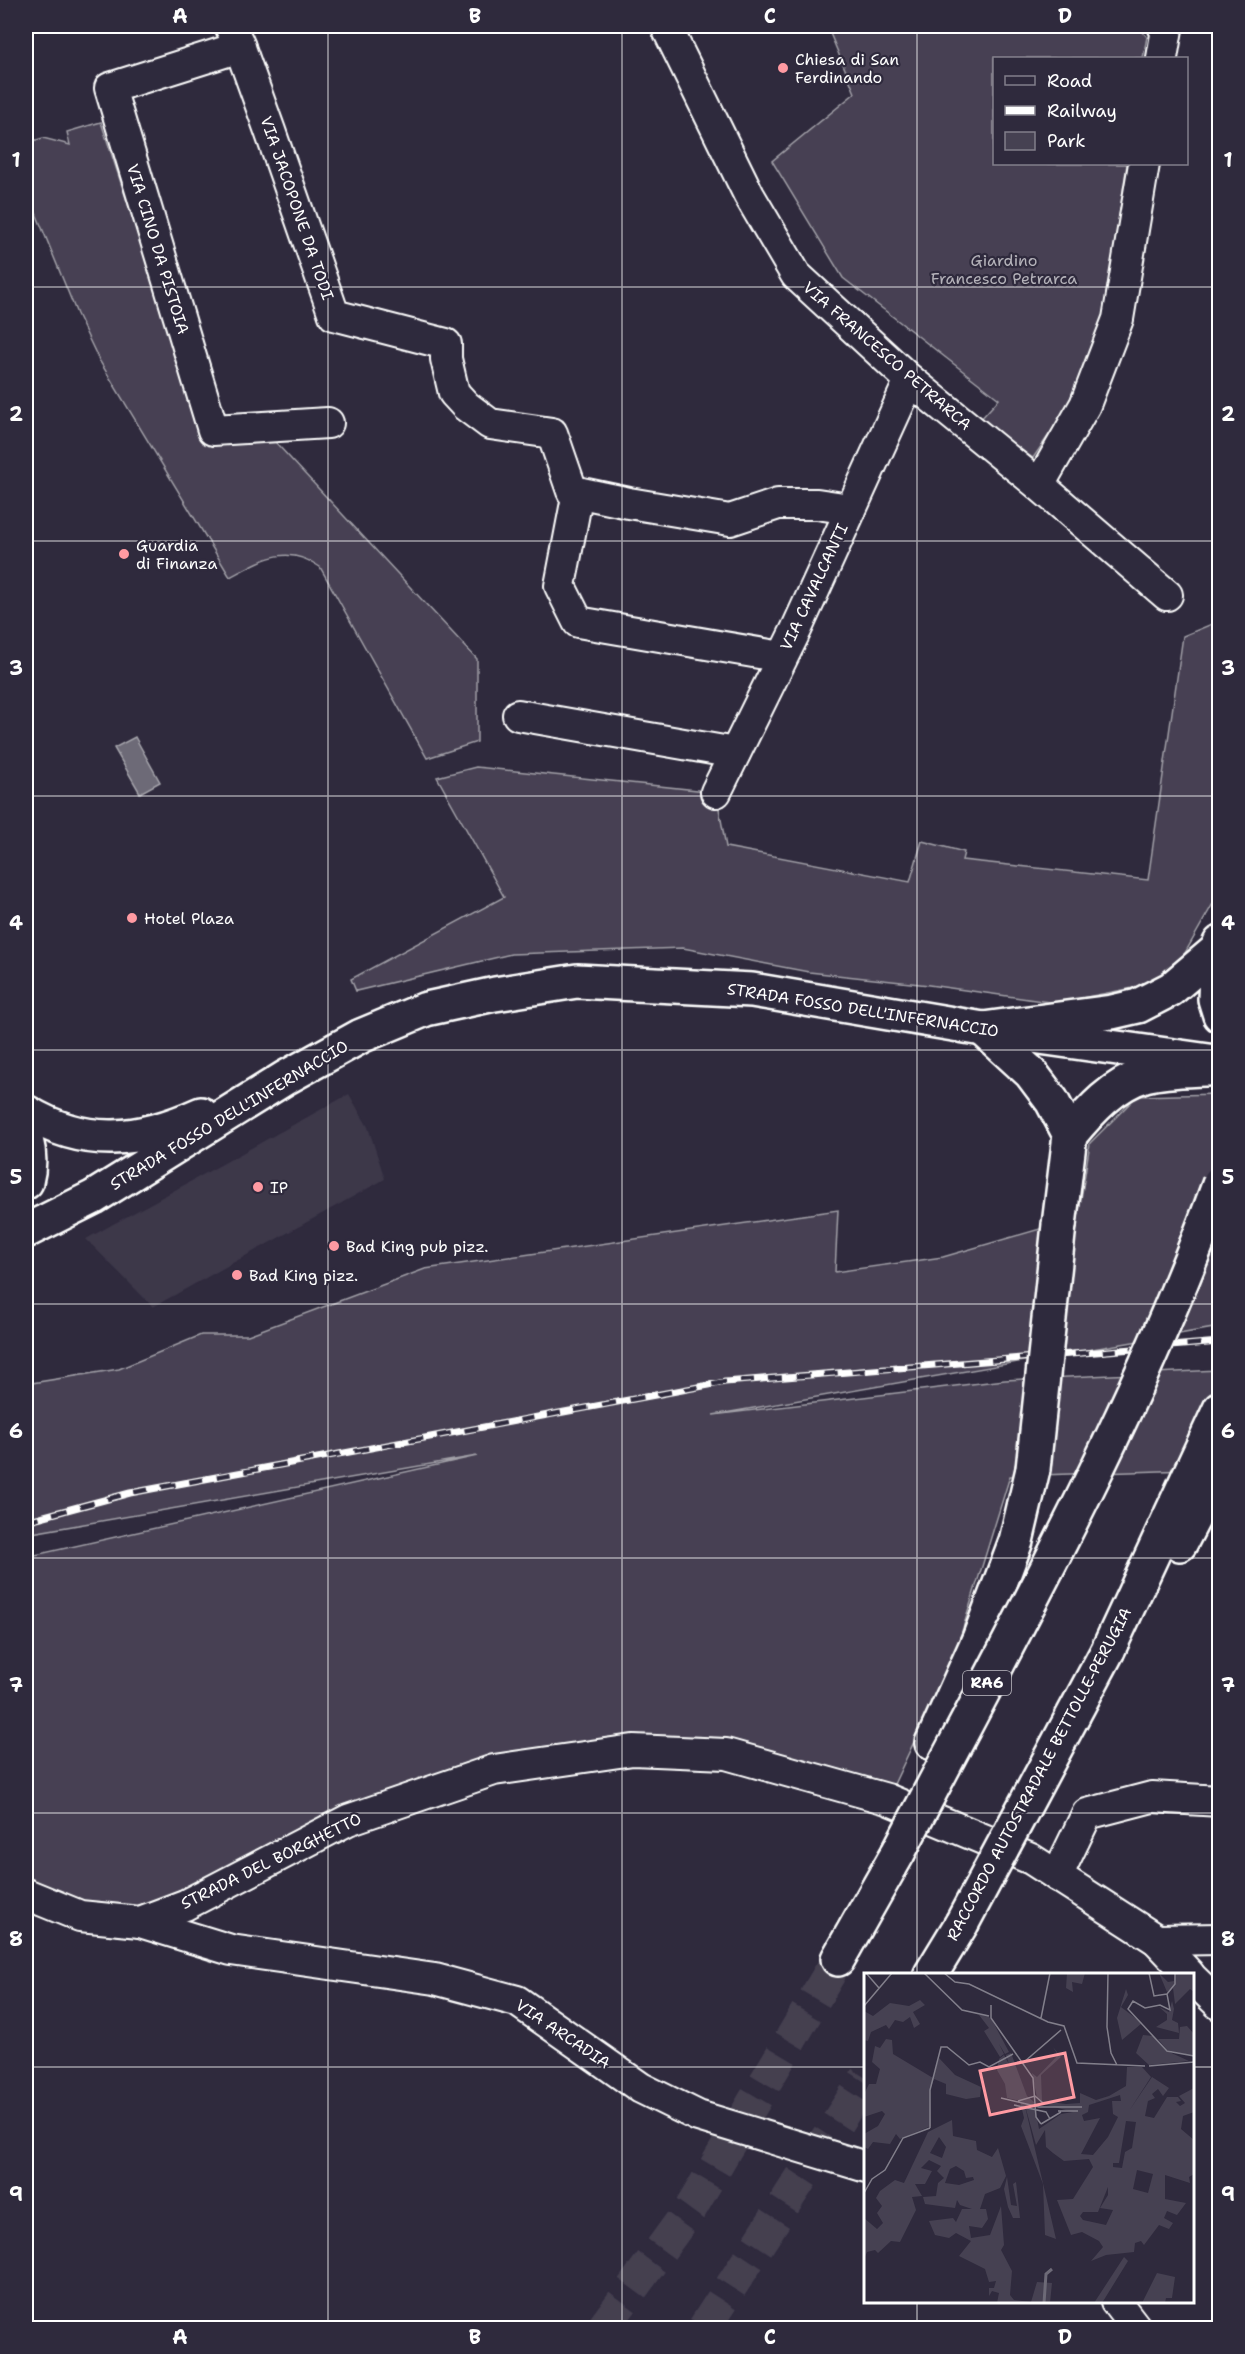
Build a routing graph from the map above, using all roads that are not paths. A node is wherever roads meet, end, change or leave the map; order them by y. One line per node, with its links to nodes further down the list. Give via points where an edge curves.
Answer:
1 (666, 26): 6 (street, VIA FRANCESCO PETRARCA, via 749,195 796,275)
2 (1163, 26): 4 (street, via 1167,29)
3 (235, 36): 7 (street, VIA CINO DA PISTOIA, via 110,88 213,430); 9 (street, VIA JACOPONE DA TODI, via 334,315 446,344 454,393 490,424 552,433 572,491)
4 (1162, 57)
5 (1144, 165): 8 (street, via 1118,319 1085,405)
6 (910, 380): 8 (street, VIA FRANCESCO PETRARCA); 10 (street, VIA CAVALCANTI)
7 (328, 423)
8 (1039, 484): 11 (street, VIA FRANCESCO PETRARCA)
9 (578, 492): 10 (street, via 730,520 778,504); 12 (street, via 560,586 578,622)
10 (850, 509): 12 (street, VIA CAVALCANTI)
11 (1167, 595)
12 (782, 657): 14 (street, VIA CAVALCANTI)
13 (518, 715): 14 (street)
14 (735, 753): 15 (street, VIA CAVALCANTI)
15 (716, 792)
16 (1218, 947): 17 (main road, via 1215,999); 18 (main road, via 1171,989 1138,1006)
17 (1220, 1015)
18 (983, 1029): 19 (main road, STRADA FOSSO DELL'INFERNACCIO); 21 (main road, STRADA FOSSO DELL'INFERNACCIO, via 752,990 577,981 426,1009 361,1036); 23 (main road, via 1031,1073)
19 (1220, 1063)
20 (1220, 1068): 23 (main road, via 1145,1075 1094,1107)
21 (285, 1078): 22 (main road, via 175,1126 117,1139 70,1133); 27 (main road, STRADA FOSSO DELL'INFERNACCIO, via 94,1197)
22 (26, 1112)
23 (1070, 1135): 32 (main road, bridge, via 1033,1469 1016,1541 979,1639 932,1743)
24 (26, 1139): 25 (main road, via 30,1153)
25 (26, 1182)
26 (1220, 1182): 32 (main road, RA6, bridge, via 1156,1339 1075,1513)
27 (26, 1232)
28 (1220, 1409): 30 (main road, RACCORDO AUTOSTRADALE BETTOLLE-PERUGIA)
29 (1220, 1467): 30 (main road, via 1185,1536)
30 (1108, 1650): 39 (main road, RACCORDO AUTOSTRADALE BETTOLLE-PERUGIA, bridge)
31 (1220, 1801): 33 (street, via 1152,1797 1087,1814)
32 (898, 1853): 38 (main road, RA6)
33 (1057, 1876): 35 (street, STRADA DEL BORGHETTO, via 1031,1859 887,1799 726,1754 633,1750 494,1770 348,1820 185,1905); 37 (street, STRADA DEL BORGHETTO)
34 (26, 1894): 35 (street, STRADA DEL BORGHETTO, via 80,1916)
35 (140, 1922): 43 (street, VIA ARCADIA, via 231,1950 435,1979 518,2001 640,2088 698,2116)
36 (1220, 1939): 37 (street)
37 (1156, 1940): 40 (street, STRADA DEL BORGHETTO)
38 (838, 1959)
39 (932, 1973)
40 (1188, 1973)
41 (1194, 1979): 42 (street, STRADA DEL BORGHETTO)
42 (1220, 2005)
43 (864, 2166)
44 (1117, 2303): 45 (street)
45 (1136, 2328)

